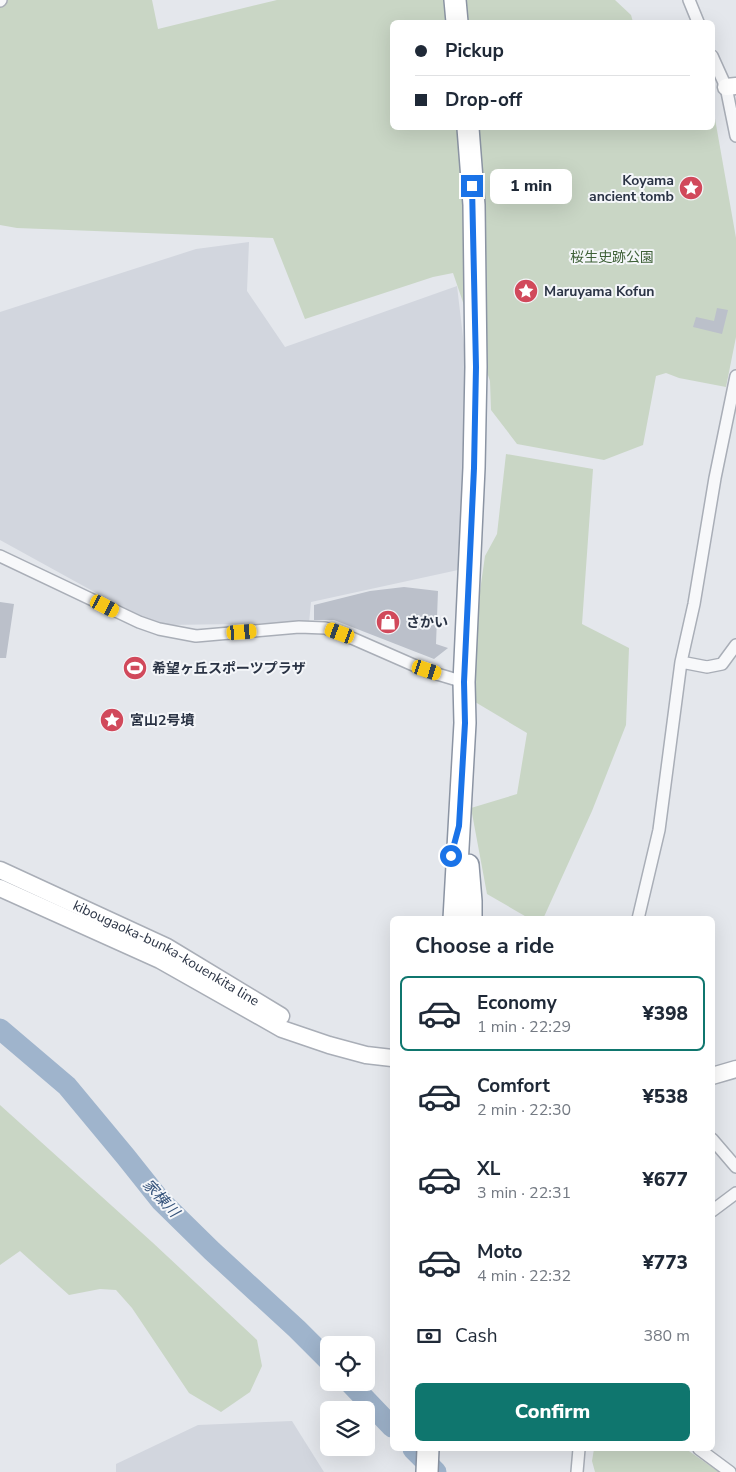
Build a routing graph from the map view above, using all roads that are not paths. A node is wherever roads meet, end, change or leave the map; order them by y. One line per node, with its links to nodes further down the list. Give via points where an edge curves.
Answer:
1 (455, 0): 3 (highway)
2 (689, 0): 4 (street)
3 (458, 20)
4 (697, 20)
5 (715, 61): 6 (street)
6 (731, 86): 8 (street)
7 (468, 130): 13 (highway, via 474,205 476,367)
8 (736, 136)
9 (736, 376): 12 (street)
10 (0, 556): 13 (street, via 159,630 196,636 299,627 325,628)
11 (736, 645): 12 (street, via 722,664 706,667)
12 (681, 662): 20 (street, via 659,830)
13 (464, 682): 14 (highway)
14 (459, 826): 17 (highway, via 443,887); 18 (highway); 19 (highway, via 467,860)
15 (0, 870): 21 (main road, kibougaoka-bunka-kouenkita line, via 167,947)
16 (0, 888): 21 (main road, kibougaoka-bunka-kouenkita line, via 160,960 282,1029)
17 (439, 916)
18 (454, 916)
19 (471, 916)
20 (639, 916)
21 (329, 1045): 22 (main road, kibougaoka-bunka-kouenkita line)
22 (390, 1058)
23 (736, 1069): 24 (main road)
24 (715, 1075)
25 (715, 1142): 26 (street)
26 (736, 1167)
27 (736, 1193): 28 (street)
28 (715, 1210)
29 (428, 1451): 32 (highway)
30 (579, 1451): 33 (street)
31 (702, 1451): 34 (street)
32 (427, 1472)
33 (577, 1472)
34 (730, 1472)

